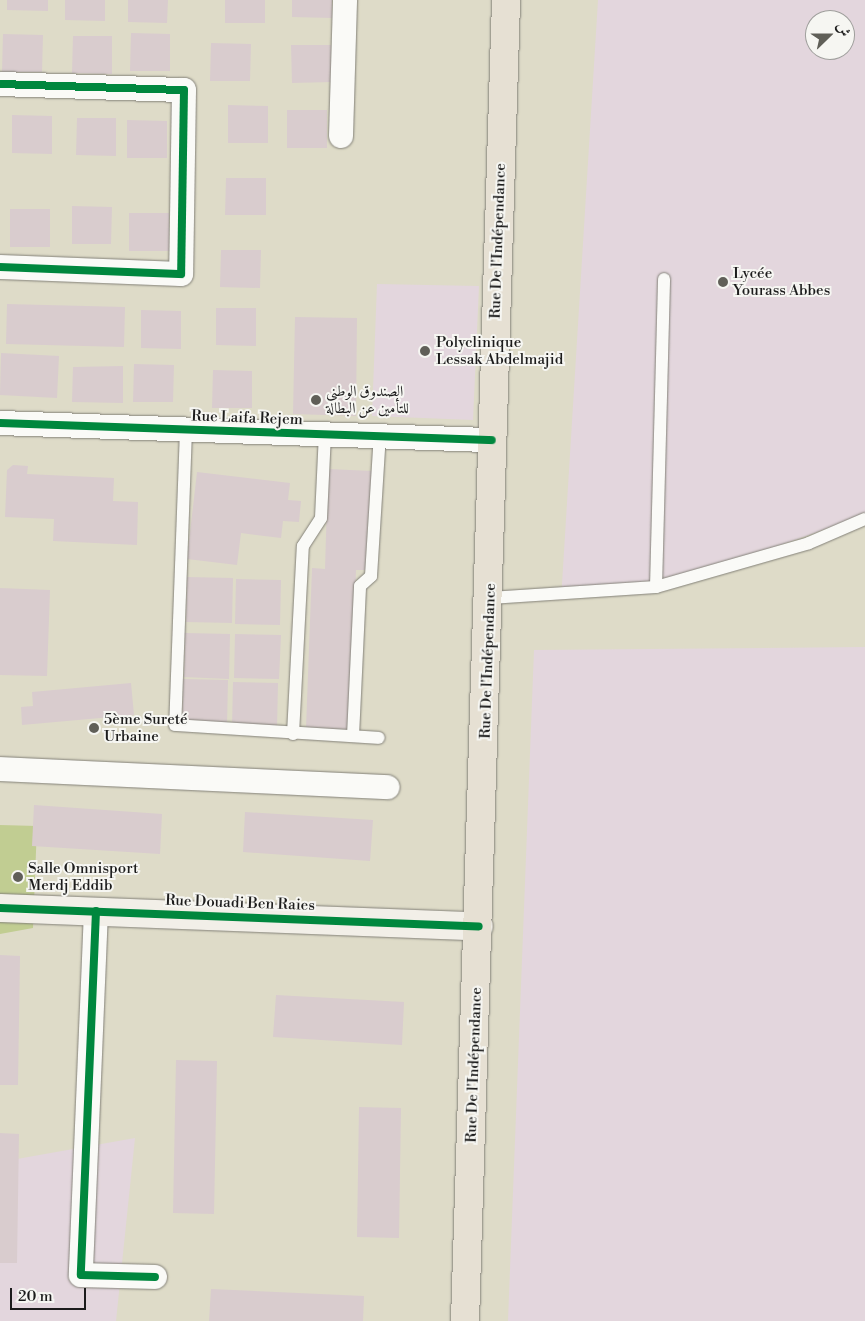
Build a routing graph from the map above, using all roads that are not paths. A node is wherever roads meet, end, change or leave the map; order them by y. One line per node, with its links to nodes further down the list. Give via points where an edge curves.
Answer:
1 (345, 0): 4 (street)
2 (506, 0): 11 (main road, Rue De l'Indépendance)
3 (0, 84): 5 (street, via 184,90 181,274)
4 (341, 136)
5 (0, 267)
6 (664, 279): 13 (lane)
7 (0, 424): 8 (street, Rue Laifa Rejem)
8 (186, 430): 9 (street, Rue Laifa Rejem); 15 (lane, via 175,726)
9 (325, 434): 10 (street, Rue Laifa Rejem); 15 (lane, via 321,518 303,546)
10 (380, 434): 11 (street, Rue Laifa Rejem); 16 (lane, via 371,576 360,586)
11 (492, 440): 14 (main road, Rue De l'Indépendance)
12 (865, 519): 13 (lane, via 809,543)
13 (656, 587): 14 (lane)
14 (490, 598): 22 (main road, Rue De l'Indépendance)
15 (293, 734): 16 (lane)
16 (352, 736): 17 (lane)
17 (379, 738)
18 (0, 769): 19 (street)
19 (388, 787)
20 (0, 908): 21 (street, Rue Douadi Ben Raies)
21 (96, 911): 22 (street, Rue Douadi Ben Raies); 23 (street, via 82,1275)
22 (480, 926): 24 (main road, Rue De l'Indépendance)
23 (155, 1277)
24 (465, 1321)

